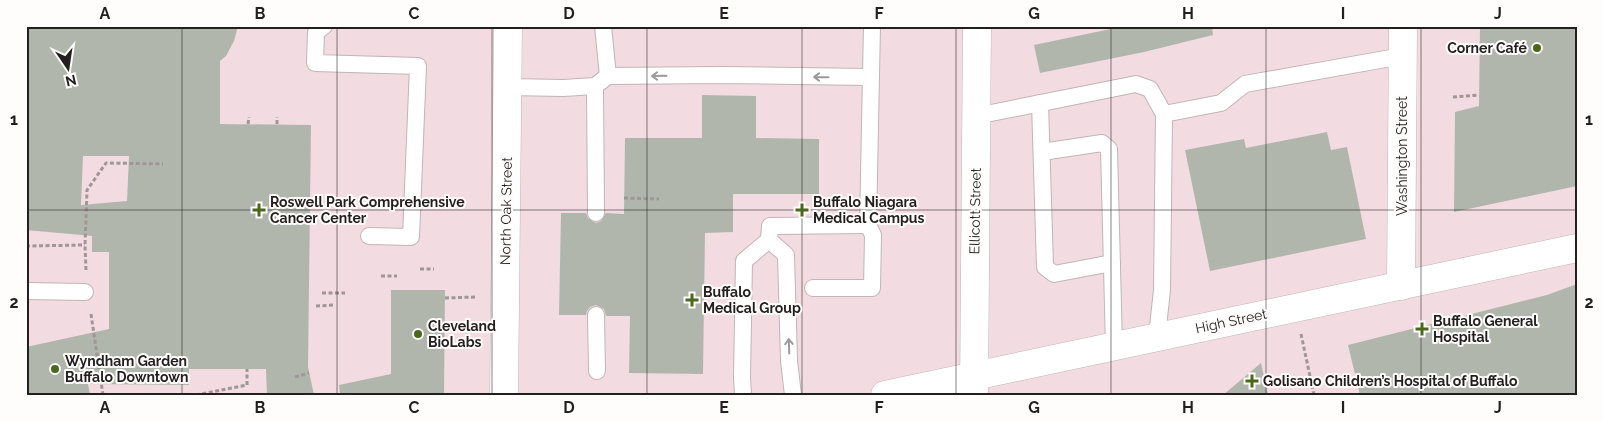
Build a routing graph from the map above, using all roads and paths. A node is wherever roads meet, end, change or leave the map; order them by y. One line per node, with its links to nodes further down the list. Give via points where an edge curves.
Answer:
1 (324, 26): 26 (lane, via 316,32 315,63 418,66 411,237)
2 (508, 26): 10 (street, North Oak Street)
3 (603, 26): 9 (lane)
4 (872, 26): 8 (lane)
5 (977, 26): 15 (street, Ellicott Street)
6 (1402, 26): 7 (street, Washington Street)
7 (1402, 56): 14 (lane, via 1245,84 1221,103); 37 (street, Washington Street)
8 (870, 77): 9 (lane, one-way to 9, via 722,75); 25 (lane)
9 (601, 81): 10 (lane, via 562,88); 24 (lane)
10 (507, 87): 59 (street, North Oak Street)
11 (1479, 95): 12 (path)
12 (1453, 97)
13 (1040, 103): 14 (lane, via 1136,84 1150,89); 15 (lane); 20 (lane)
14 (1164, 114): 50 (lane, via 1162,290)
15 (976, 116): 56 (street, Ellicott Street)
16 (249, 117): 18 (path)
17 (277, 117): 19 (path)
18 (248, 124)
19 (277, 124)
20 (1042, 152): 31 (lane, via 1102,143 1108,149); 31 (lane, via 1045,267 1054,274)
21 (163, 164): 28 (path, via 106,163 88,190)
22 (624, 198): 23 (path)
23 (659, 198)
24 (596, 213)
25 (868, 225): 27 (lane, via 770,226); 38 (lane, via 873,235 872,288)
26 (369, 236)
27 (769, 240): 60 (lane, via 744,261); 61 (lane, one-way to 27, via 786,255)
28 (85, 245): 29 (path); 34 (path)
29 (26, 246)
30 (1577, 248): 37 (street, High Street)
31 (1112, 263): 51 (lane)
32 (420, 269): 33 (path)
33 (434, 269)
34 (86, 272)
35 (381, 276): 36 (path)
36 (397, 276)
37 (1401, 286): 50 (street, High Street)
38 (813, 288)
39 (26, 291): 40 (lane)
40 (85, 292)
41 (322, 293): 42 (path)
42 (345, 293)
43 (475, 297): 44 (path)
44 (445, 298)
45 (334, 305): 46 (path)
46 (316, 306)
47 (90, 309): 57 (path)
48 (596, 315): 53 (lane)
49 (1300, 330): 63 (path)
50 (1157, 336): 51 (street, High Street)
51 (1114, 346): 56 (street, High Street)
52 (247, 369): 58 (path, via 247,385)
53 (597, 371)
54 (309, 373): 55 (path)
55 (295, 377)
56 (974, 385): 62 (street, High Street)
57 (102, 395)
58 (196, 395)
59 (504, 395)
60 (744, 395)
61 (792, 395)
62 (885, 395)
63 (1314, 395)

